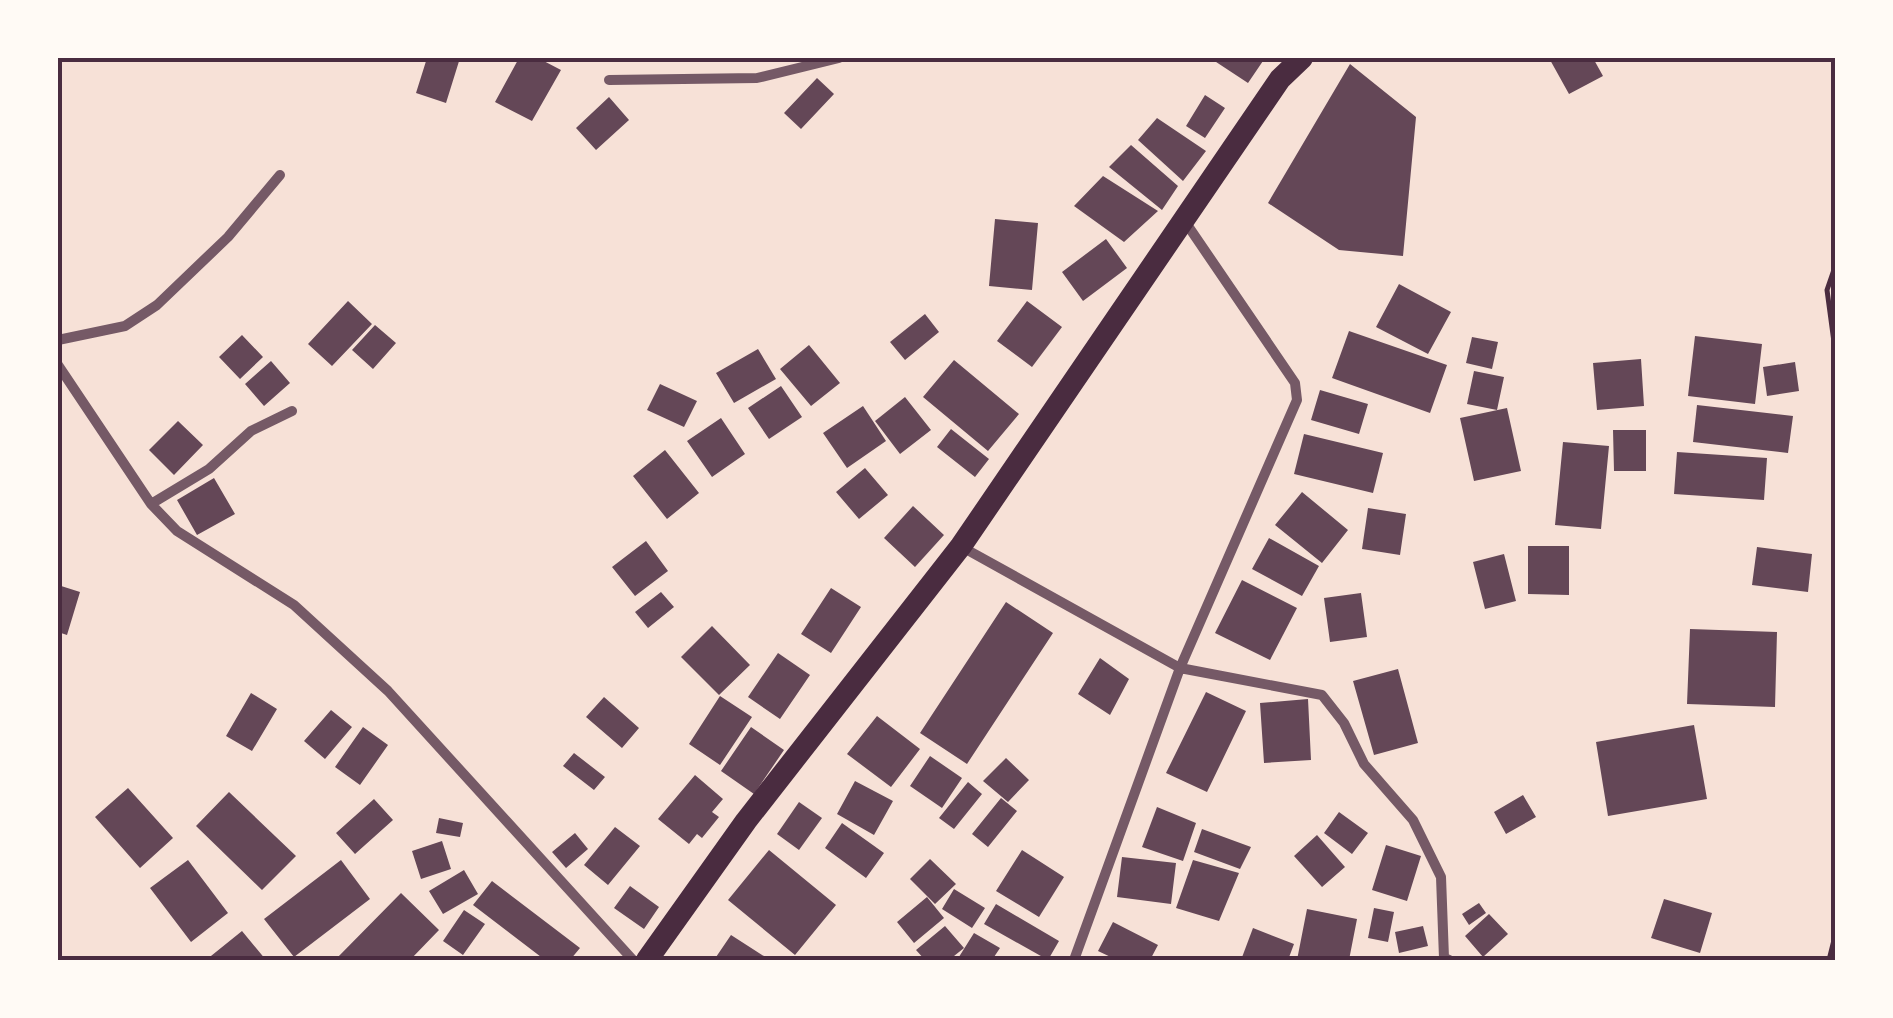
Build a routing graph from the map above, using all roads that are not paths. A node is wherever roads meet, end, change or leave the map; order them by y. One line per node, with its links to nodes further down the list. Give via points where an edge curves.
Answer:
1 (839, 58): 3 (street, via 757,78)
2 (1302, 58): 5 (main road, via 1280,79)
3 (609, 80)
4 (280, 175): 6 (street, via 157,305 125,326)
5 (1184, 220): 10 (main road); 11 (street, via 1294,383 1296,400)
6 (58, 340)
7 (58, 365): 9 (street)
8 (292, 411): 9 (street, via 251,431 209,468)
9 (151, 504): 12 (street, via 177,531 294,605 388,691)
10 (961, 546): 11 (street); 13 (main road)
11 (1180, 668): 14 (street); 15 (street, via 1322,695 1364,764 1414,820 1442,877)
12 (634, 960)
13 (647, 960)
14 (1074, 960)
15 (1448, 960)

